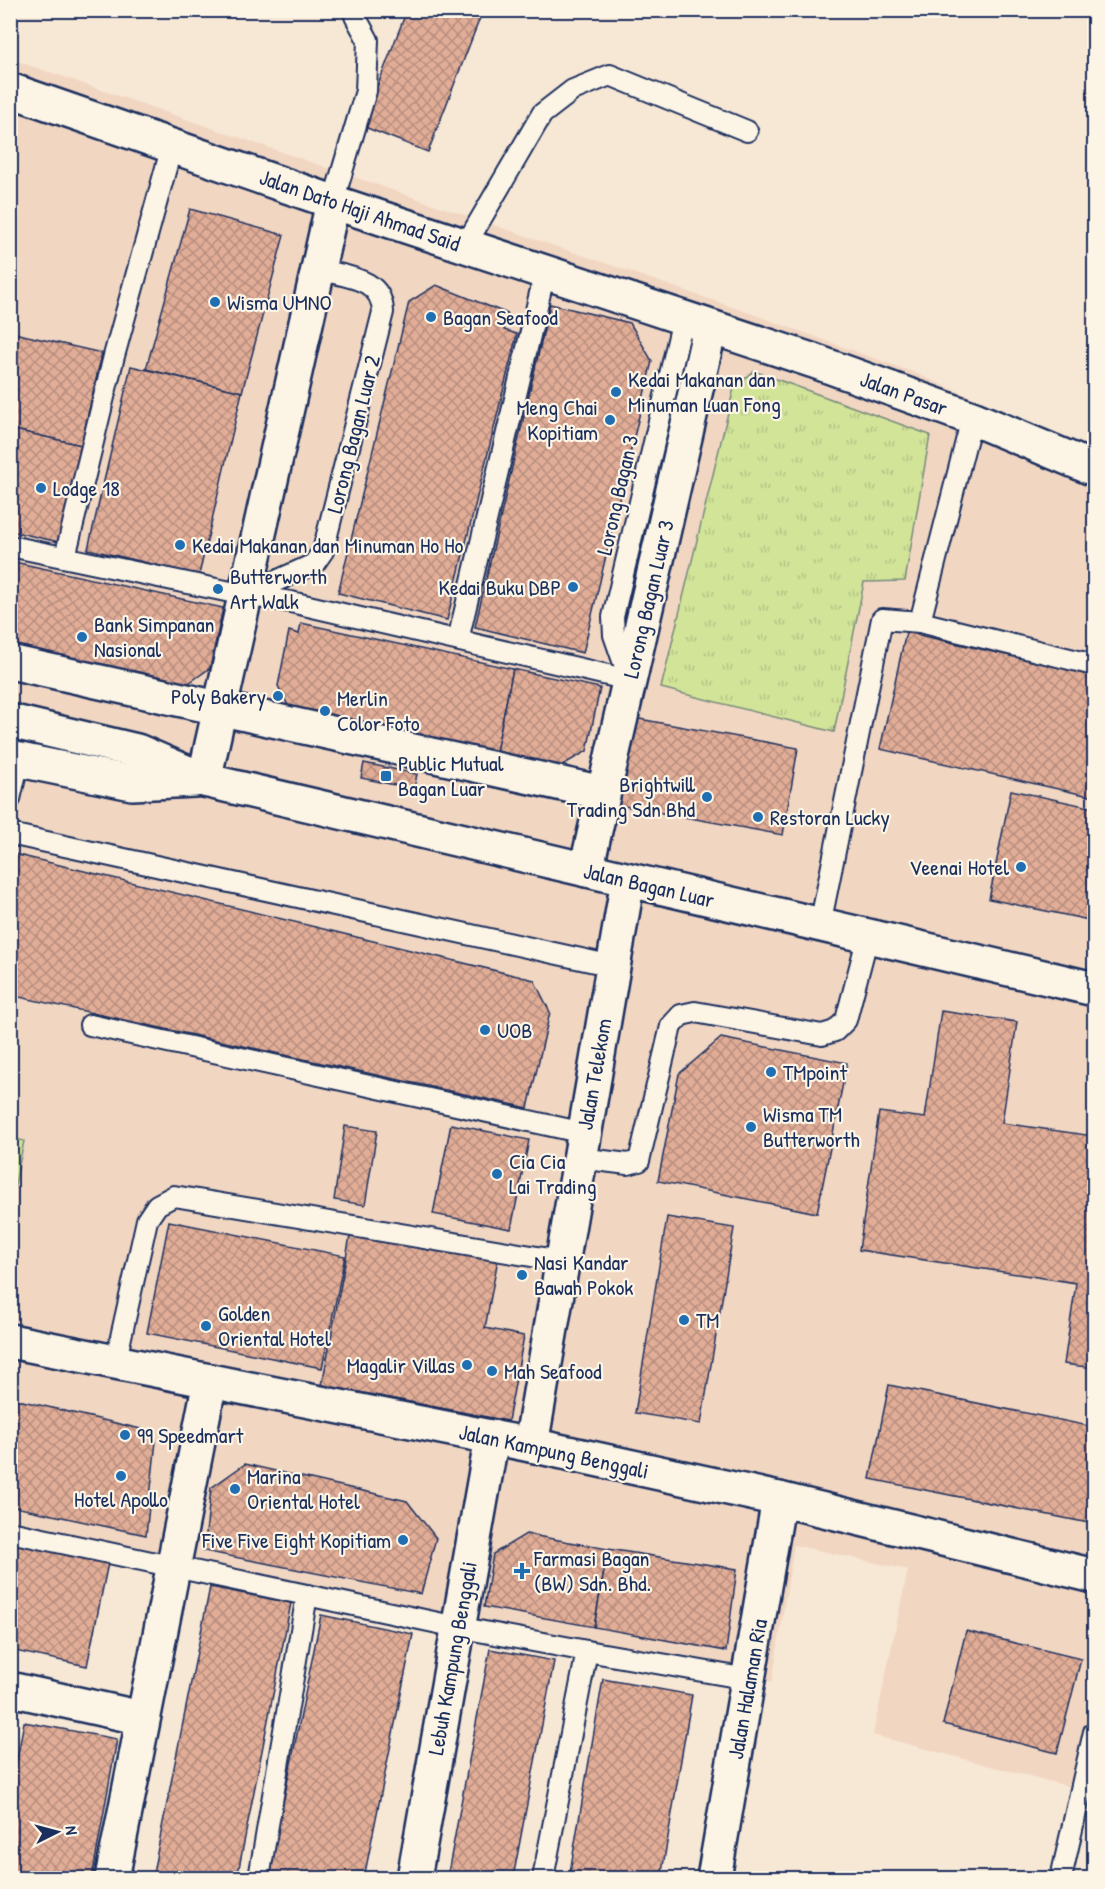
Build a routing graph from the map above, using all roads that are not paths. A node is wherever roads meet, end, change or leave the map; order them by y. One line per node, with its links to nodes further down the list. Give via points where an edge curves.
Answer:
1 (355, 16): 5 (lane, via 368,40 366,91)
2 (10, 90): 4 (street, Jalan Dato Haji Ahmad Said)
3 (747, 131): 6 (lane, via 610,75 573,90 542,114)
4 (172, 146): 5 (street, Jalan Dato Haji Ahmad Said); 13 (lane, via 114,356)
5 (333, 202): 6 (street, Jalan Dato Haji Ahmad Said); 7 (street)
6 (465, 246): 8 (street, Jalan Dato Haji Ahmad Said)
7 (318, 269): 14 (street); 14 (lane, Lorong Bagan Luar 2, via 367,283 382,298 383,312 323,551 314,564)
8 (545, 272): 9 (street, Jalan Dato Haji Ahmad Said); 16 (lane)
9 (696, 324): 10 (street, Jalan Pasar, via 814,360); 19 (street, Lorong Bagan Luar 3)
10 (972, 418): 11 (street, Jalan Pasar); 15 (lane)
11 (1095, 469)
12 (10, 546): 13 (lane)
13 (65, 557): 14 (lane)
14 (245, 595): 16 (lane); 20 (street)
15 (920, 622): 18 (lane); 29 (lane, via 882,619)
16 (458, 640): 19 (lane)
17 (10, 662): 20 (street)
18 (1095, 665)
19 (629, 680): 24 (street, Lorong Bagan Luar 3)
20 (220, 708): 23 (street); 24 (street)
21 (10, 721): 23 (street, Jalan Bagan Luar, via 137,751)
22 (15, 759): 23 (street, Jalan Bagan Luar, via 132,783); 25 (lane)
23 (204, 780): 27 (street, Jalan Bagan Luar)
24 (603, 793): 27 (street, Lorong Bagan Luar 3)
25 (10, 798)
26 (10, 834): 31 (lane)
27 (586, 870): 28 (street, Jalan Bagan Luar)
28 (628, 880): 29 (street, Jalan Bagan Luar); 31 (street, Jalan Telekom)
29 (820, 925): 30 (street, Jalan Bagan Luar)
30 (868, 936): 32 (street, Jalan Bagan Luar); 34 (lane, via 846,1020 835,1031 822,1035 695,1012 681,1015 671,1026 639,1161 628,1164)
31 (613, 966): 34 (street, Jalan Telekom)
32 (1095, 990)
33 (90, 1024): 34 (lane)
34 (581, 1145): 35 (street, Jalan Telekom)
35 (561, 1261): 37 (lane, via 174,1196 157,1205 147,1220); 40 (street, Jalan Telekom)
36 (10, 1341): 37 (street, Jalan Kampung Benggali)
37 (115, 1364): 38 (street, Jalan Kampung Benggali)
38 (210, 1382): 39 (street, Jalan Kampung Benggali); 43 (street)
39 (492, 1437): 40 (street, Jalan Kampung Benggali); 46 (street, Lebuh Kampung Benggali)
40 (531, 1445): 41 (street, Jalan Kampung Benggali)
41 (779, 1499): 44 (street, Jalan Kampung Benggali); 48 (street, Jalan Halaman Ria)
42 (10, 1532): 43 (lane)
43 (174, 1567): 45 (lane); 50 (street)
44 (1095, 1576)
45 (307, 1595): 46 (lane); 54 (lane)
46 (457, 1627): 47 (lane); 55 (street, Lebuh Kampung Benggali)
47 (587, 1651): 48 (lane); 56 (lane)
48 (748, 1679): 57 (street, Jalan Halaman Ria)
49 (10, 1689): 50 (street)
50 (142, 1718): 53 (street)
51 (1095, 1732): 52 (lane)
52 (1090, 1778): 58 (lane)
53 (112, 1878)
54 (259, 1878)
55 (414, 1878)
56 (543, 1878)
57 (714, 1878)
58 (1062, 1878)

